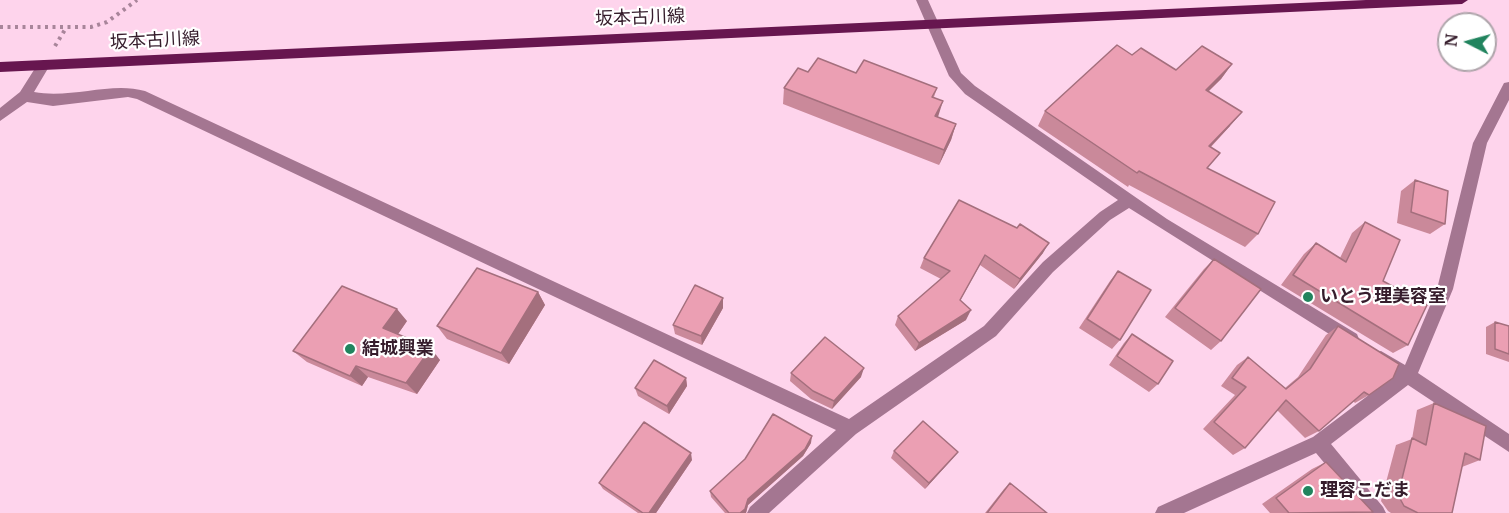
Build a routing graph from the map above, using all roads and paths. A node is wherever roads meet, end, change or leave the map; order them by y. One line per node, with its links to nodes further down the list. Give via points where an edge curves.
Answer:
1 (137, 0): 5 (path, via 107,22 91,27)
2 (922, 0): 4 (street)
3 (1462, 0): 4 (main road, 坂本古川線)
4 (933, 24): 6 (main road, 坂本古川線); 11 (street, via 956,76 970,90)
5 (0, 27)
6 (44, 65): 7 (main road, 坂本古川線); 9 (street)
7 (0, 67)
8 (1509, 87): 12 (street, via 1480,143 1445,289)
9 (25, 96): 10 (street); 13 (street, via 53,101 128,92 140,95)
10 (0, 116)
11 (1129, 201): 12 (street); 13 (street, via 1105,216 1048,267 990,331)
12 (1409, 375): 14 (street); 15 (street)
13 (850, 428): 16 (street)
14 (1319, 443): 17 (street); 18 (street)
15 (1509, 444)
16 (756, 513)
17 (1164, 513)
18 (1377, 513)

